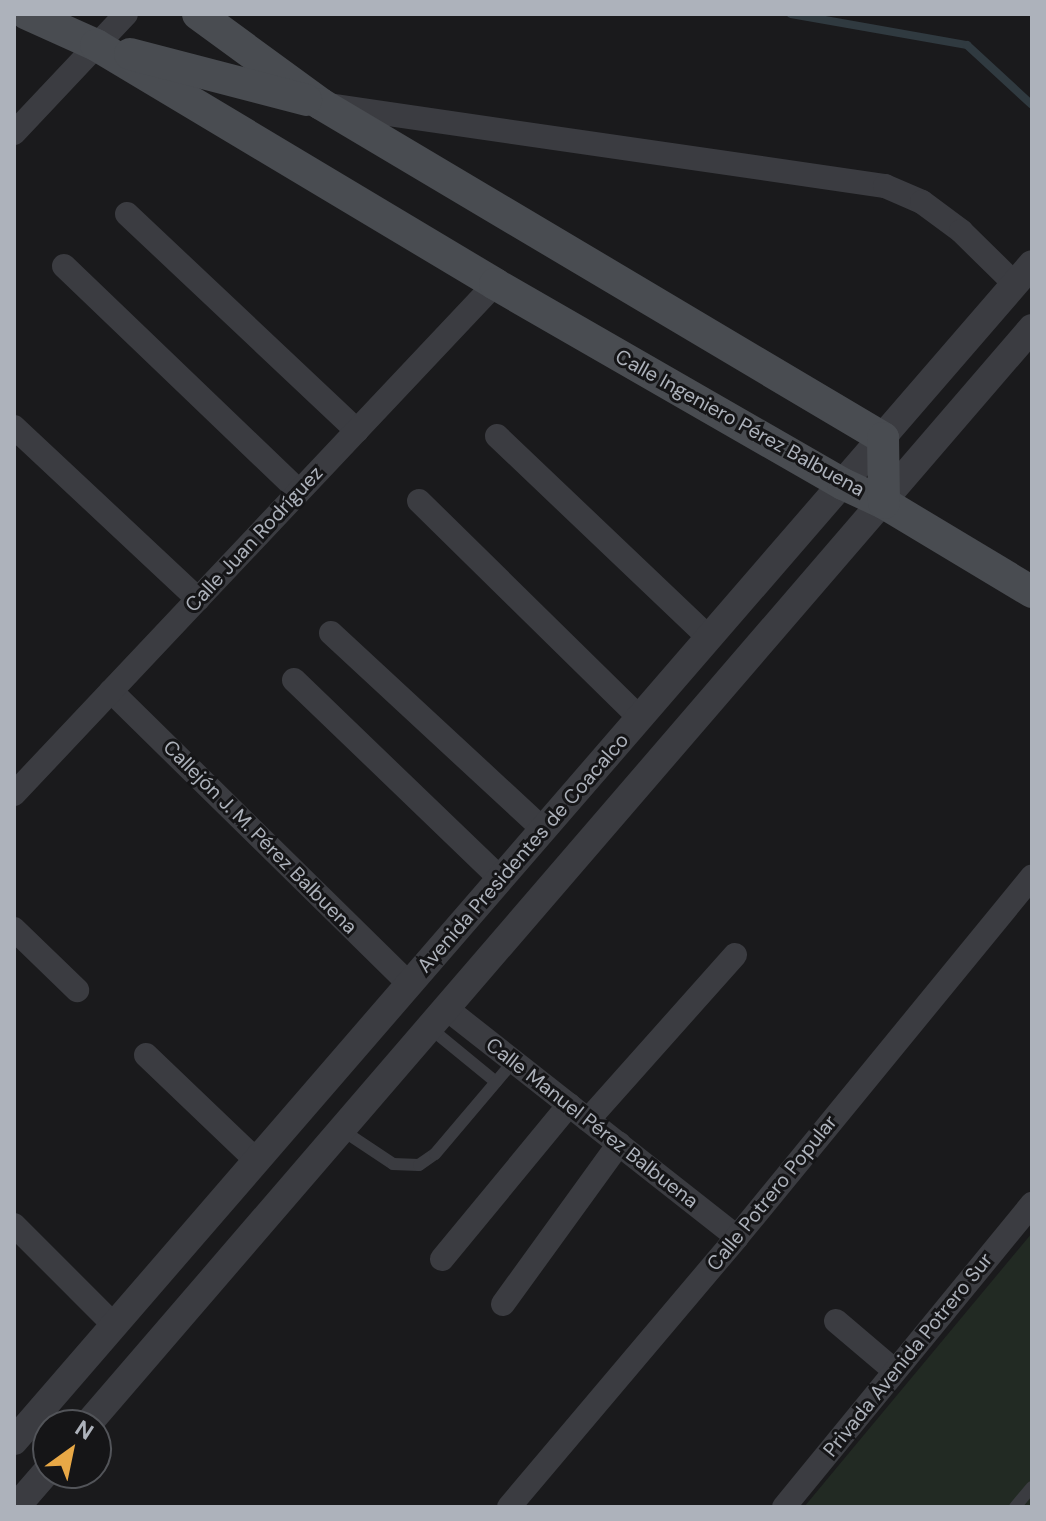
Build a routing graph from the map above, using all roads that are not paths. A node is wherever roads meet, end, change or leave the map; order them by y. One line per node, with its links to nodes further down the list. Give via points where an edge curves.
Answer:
1 (27, 14): 4 (main road)
2 (126, 14): 4 (street)
3 (198, 14): 5 (main road)
4 (96, 45): 5 (main road); 6 (street); 10 (main road, Calle Ingeniero Pérez Balbuena)
5 (321, 104): 9 (street, via 885,186 932,209); 15 (main road)
6 (14, 133)
7 (127, 214): 13 (street)
8 (64, 266): 17 (street)
9 (1023, 274): 15 (street, Avenida Presidentes de Coacalco)
10 (495, 284): 13 (street, Calle Juan Rodríguez); 16 (main road, Calle Ingeniero Pérez Balbuena)
11 (1032, 328): 19 (street)
12 (14, 427): 21 (street)
13 (357, 431): 17 (street, Calle Juan Rodríguez)
14 (497, 436): 23 (street)
15 (883, 438): 16 (street, Avenida Presidentes de Coacalco); 19 (main road, Calle Ingeniero Pérez Balbuena)
16 (843, 484): 19 (main road, Calle Ingeniero Pérez Balbuena); 23 (street, Avenida Presidentes de Coacalco)
17 (299, 491): 21 (street, Calle Juan Rodríguez)
18 (419, 501): 26 (street)
19 (884, 503): 20 (main road); 29 (street)
20 (1032, 592)
21 (198, 599): 25 (street, Calle Juan Rodríguez)
22 (331, 633): 30 (street)
23 (709, 638): 26 (street, Avenida Presidentes de Coacalco)
24 (294, 680): 32 (street)
25 (111, 691): 28 (street, Calle Juan Rodríguez); 35 (street, Callejón J. M. Pérez Balbuena)
26 (640, 718): 27 (street, Avenida Presidentes de Coacalco)
27 (578, 790): 29 (street); 30 (street, Avenida Presidentes de Coacalco)
28 (14, 794)
29 (611, 818): 37 (street)
30 (544, 830): 32 (street, Avenida Presidentes de Coacalco)
31 (1032, 876): 47 (street, Calle Potrero Popular)
32 (501, 879): 35 (street, Avenida Presidentes de Coacalco)
33 (14, 929): 36 (street)
34 (735, 955): 41 (street)
35 (409, 984): 44 (street, Avenida Presidentes de Coacalco)
36 (77, 990)
37 (438, 1018): 39 (street, Calle Manuel Pérez Balbuena); 40 (lane); 42 (street)
38 (146, 1055): 44 (street)
39 (514, 1061): 40 (lane); 41 (street, Calle Manuel Pérez Balbuena)
40 (496, 1082): 42 (lane, via 435,1154 419,1165 393,1164)
41 (579, 1112): 43 (street, Calle Manuel Pérez Balbuena); 48 (street)
42 (342, 1130): 50 (street)
43 (619, 1144): 47 (street, Calle Manuel Pérez Balbuena); 51 (street)
44 (257, 1161): 49 (street, Avenida Presidentes de Coacalco)
45 (1032, 1204): 54 (street, Privada Avenida Potrero Sur)
46 (14, 1225): 53 (street)
47 (737, 1237): 60 (street, Calle Potrero Popular)
48 (442, 1259)
49 (159, 1274): 50 (street); 53 (street, Avenida Presidentes de Coacalco)
50 (191, 1304): 55 (street)
51 (503, 1304)
52 (836, 1321): 54 (street)
53 (114, 1325): 56 (street, Avenida Presidentes de Coacalco)
54 (895, 1371): 61 (street, Privada Avenida Potrero Sur)
55 (101, 1409)
56 (14, 1441)
57 (1032, 1487): 62 (lane)
58 (32, 1488): 59 (street)
59 (16, 1507)
60 (509, 1507)
61 (784, 1507)
62 (1015, 1507)

